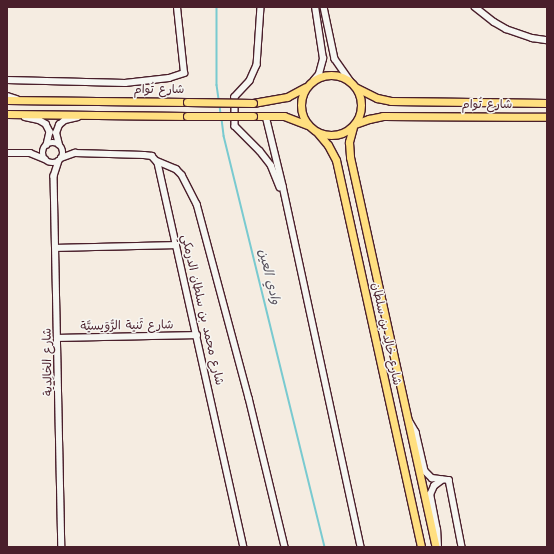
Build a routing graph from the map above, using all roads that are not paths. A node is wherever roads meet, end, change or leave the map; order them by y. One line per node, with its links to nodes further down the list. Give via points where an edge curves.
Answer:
1 (177, 7): 7 (street, via 184,73 169,78 125,83)
2 (261, 7): 32 (street, via 257,65 250,81 235,97 235,126 271,165)
3 (315, 7): 8 (street, via 323,59 319,74)
4 (324, 7): 9 (street, via 335,59)
5 (475, 7): 6 (street, via 506,29)
6 (547, 40)
7 (7, 80)
8 (314, 80): 9 (main road, via 321,76 337,75); 10 (main road)
9 (351, 82): 11 (main road)
10 (308, 86): 14 (main road, شارع تُوام, bridge, via 287,97 253,103); 20 (main road, via 301,106)
11 (357, 88): 15 (main road, شارع تُوام, via 377,98 391,101); 21 (main road, via 362,110)
12 (7, 96): 14 (street)
13 (7, 100): 14 (main road, شارع تُوام)
14 (21, 100)
15 (547, 103)
16 (10, 114): 17 (main road, شارع تُوام); 23 (street, via 35,118 46,124 50,132)
17 (89, 114): 18 (main road, شارع تُوام, bridge); 24 (street, via 62,122 56,133)
18 (266, 116): 20 (main road, شارع تُوام, via 292,118); 32 (street)
19 (547, 117): 21 (main road, شارع تُوام, via 383,116)
20 (308, 125): 22 (main road)
21 (354, 126): 22 (main road, via 336,136 326,136); 37 (main road, شارع خالِد بن سلطان, via 349,142 350,156)
22 (317, 132): 43 (main road, شارع خالِد بن سلطان, via 336,160)
23 (46, 145): 24 (street, via 54,143); 26 (street); 28 (street, via 43,151)
24 (60, 146): 27 (street); 29 (street, via 63,153)
25 (7, 153): 26 (street)
26 (30, 153): 28 (street)
27 (75, 153): 29 (street); 30 (street, via 148,155)
28 (46, 160): 29 (street); 31 (street, شارع الخالِدية)
29 (60, 160): 31 (street, شارع الخالِدية)
30 (157, 161): 33 (street, شارع محمد بن سلطان الدرمكي); 41 (street, via 182,174 197,204 249,398)
31 (54, 176): 34 (street, شارع الخالِدية)
32 (289, 214): 42 (street)
33 (176, 245): 34 (street); 35 (street, شارع محمد بن سلطان الدرمكي)
34 (56, 248): 36 (street, شارع الخالِدية)
35 (197, 335): 36 (street, شارع ثَنية الرُّوَيسيَّة); 40 (street, شارع محمد بن سلطان الدرمكي)
36 (58, 338): 39 (street, شارع الخالِدية)
37 (407, 418): 38 (street, via 416,432 425,471 432,478); 44 (main road, شارع خالِد بن سلطان)
38 (442, 480): 44 (street, via 434,486 430,495 437,530); 45 (street, via 449,480)
39 (62, 547)
40 (244, 547)
41 (285, 547)
42 (361, 547)
43 (421, 547)
44 (437, 547)
45 (462, 547)

